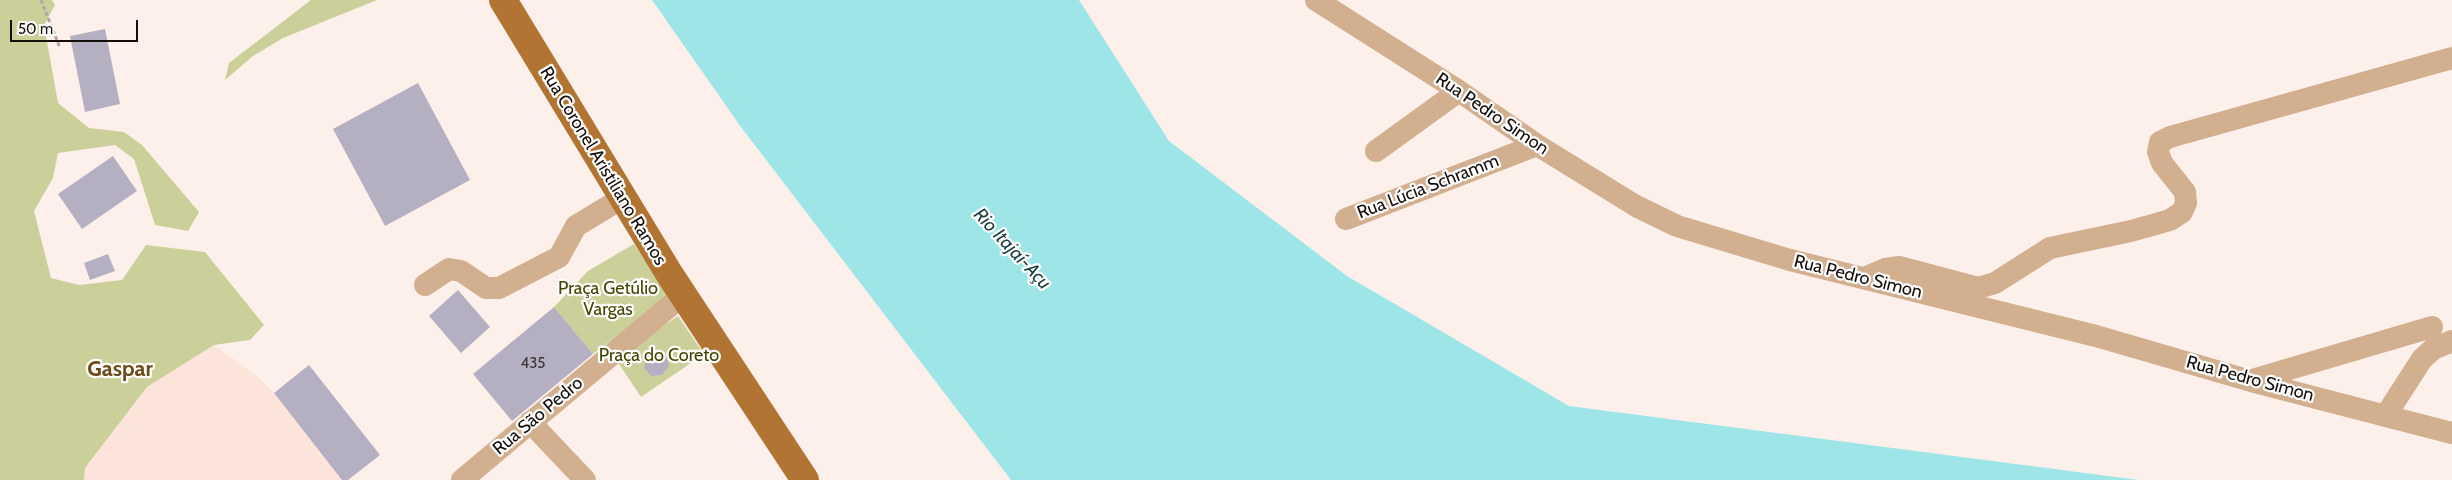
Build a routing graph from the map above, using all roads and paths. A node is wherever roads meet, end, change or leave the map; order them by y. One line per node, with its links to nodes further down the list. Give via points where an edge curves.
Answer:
1 (41, 0): 4 (path)
2 (502, 0): 9 (main road, Rua Coronel Aristiliano Ramos)
3 (1316, 0): 6 (street, Rua Pedro Simon)
4 (60, 48)
5 (2452, 58): 11 (street, via 2160,142 2158,152 2162,163 2184,192 2186,203 2182,212 2170,220 2050,248 1994,283 1978,288 1899,267)
6 (1459, 91): 7 (street, Rua Pedro Simon); 8 (street)
7 (1536, 144): 10 (street, Rua Lúcia Schramm); 11 (street, Rua Pedro Simon, via 1657,218 1790,260)
8 (1376, 151)
9 (624, 198): 12 (street, via 576,226 559,258 500,288 486,288 461,271 449,269); 13 (main road, Rua Coronel Aristiliano Ramos)
10 (1346, 219)
11 (1864, 278): 16 (street, Rua Pedro Simon, via 2096,336)
12 (425, 285)
13 (683, 295): 18 (street, Rua São Pedro); 22 (main road, Rua Coronel Aristiliano Ramos)
14 (2432, 327): 16 (street)
15 (2452, 340): 17 (street, via 2433,349 2422,359)
16 (2251, 381): 17 (street, Rua Pedro Simon)
17 (2386, 415): 19 (street, Rua Pedro Simon)
18 (530, 422): 20 (street, Rua São Pedro); 21 (street)
19 (2452, 434)
20 (462, 480)
21 (585, 480)
22 (805, 480)

